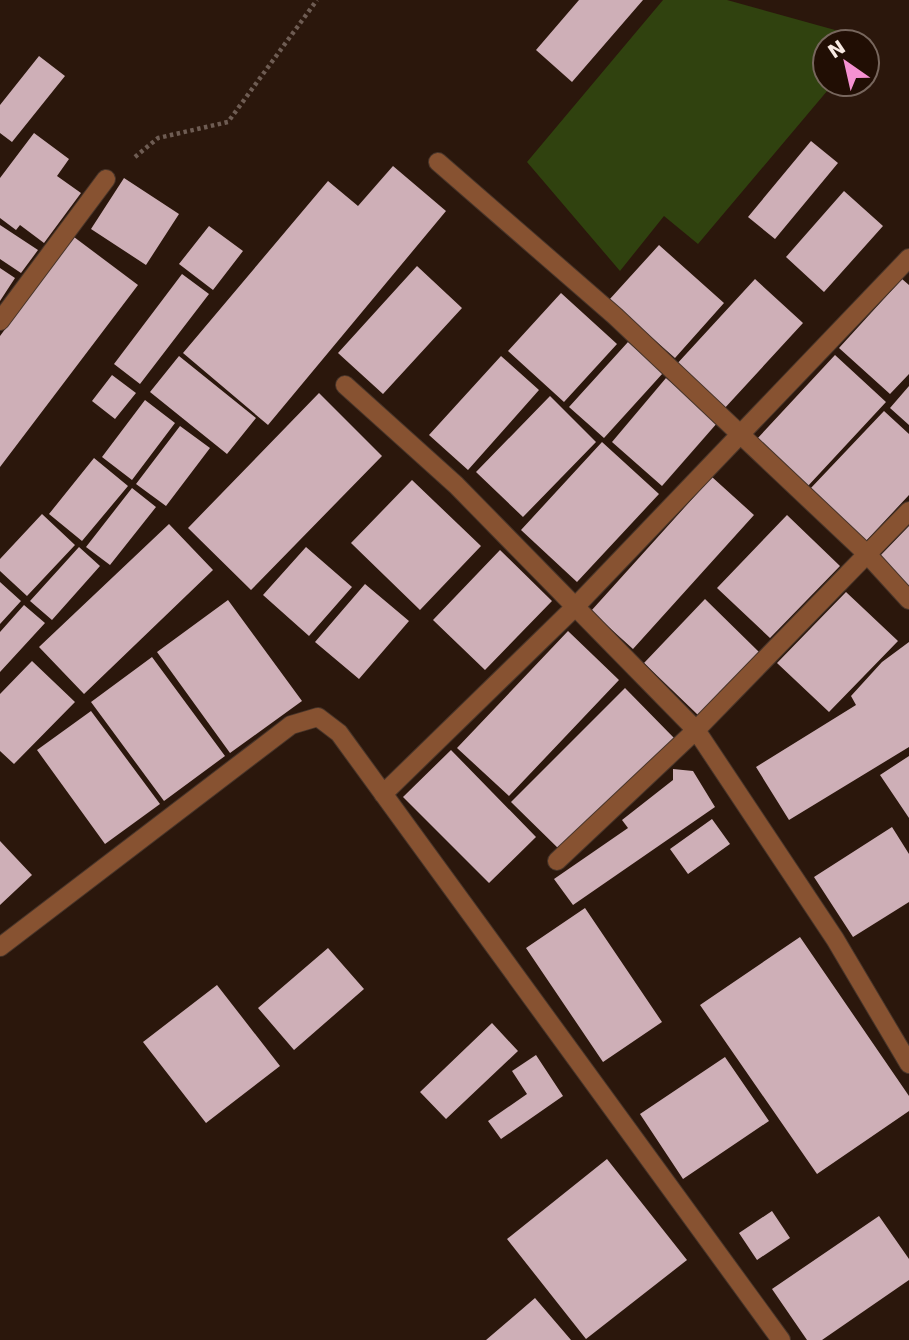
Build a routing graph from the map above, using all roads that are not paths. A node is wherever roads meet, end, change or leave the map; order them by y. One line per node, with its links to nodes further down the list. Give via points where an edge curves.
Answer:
1 (438, 162): 6 (street, via 615,316)
2 (106, 179): 4 (street)
3 (909, 258): 6 (street)
4 (0, 321)
5 (345, 385): 10 (street, via 456,485)
6 (741, 435): 8 (street); 10 (street)
7 (909, 511): 8 (street)
8 (867, 554): 9 (street); 11 (street)
9 (909, 600)
10 (576, 606): 11 (street); 12 (street)
11 (696, 730): 13 (street); 15 (street, via 835,939)
12 (383, 794): 14 (street, via 339,733 318,717 290,725); 16 (street)
13 (557, 862)
14 (0, 947)
15 (909, 1064)
16 (781, 1340)

